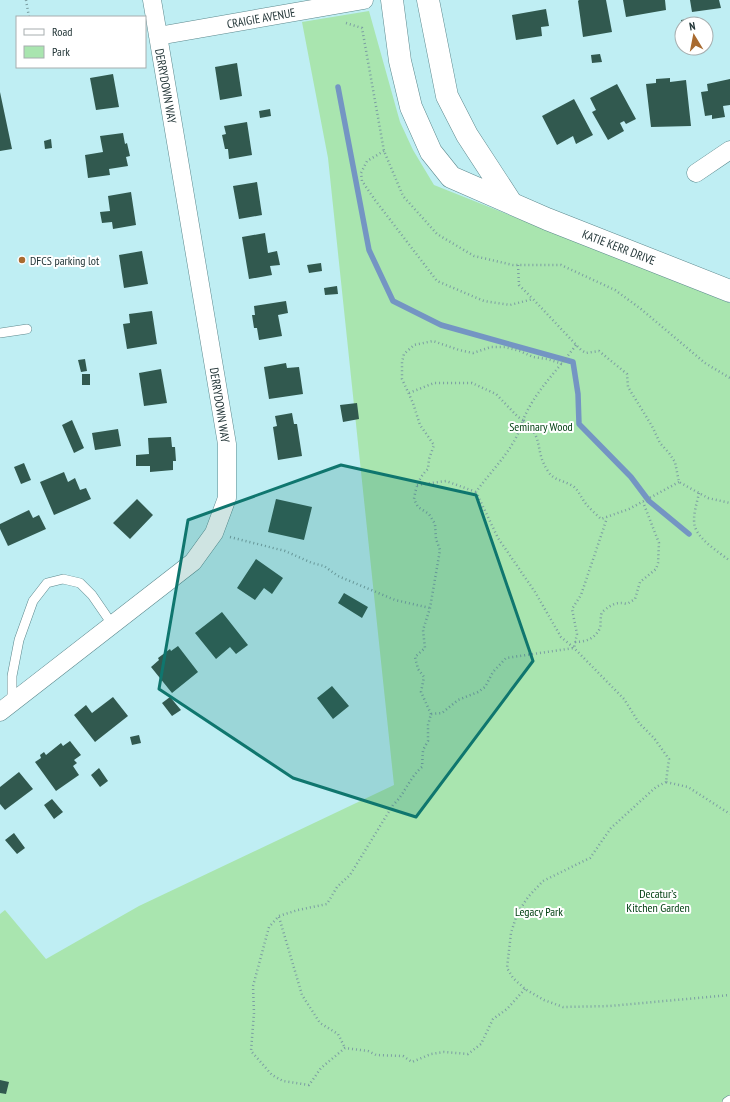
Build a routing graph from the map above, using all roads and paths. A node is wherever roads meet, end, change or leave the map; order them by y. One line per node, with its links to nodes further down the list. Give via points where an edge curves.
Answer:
1 (26, 0): 6 (path)
2 (152, 0): 7 (street, DERRYDOWN WAY)
3 (364, 0): 7 (street, CRAIGIE AVENUE)
4 (392, 0): 11 (street, KATIE KERR DRIVE, via 400,61 411,107 432,152 451,177)
5 (428, 0): 11 (street, via 447,96 466,135)
6 (29, 16)
7 (158, 36): 28 (street, DERRYDOWN WAY, via 227,444 227,498)
8 (730, 150): 10 (street)
9 (384, 151): 14 (path, via 367,161 361,173 362,181 437,281 484,301 510,306)
10 (696, 173)
11 (510, 201): 13 (street, KATIE KERR DRIVE, via 547,219)
12 (518, 265): 14 (path, via 519,285)
13 (730, 291)
14 (533, 299): 17 (path)
15 (28, 329): 16 (lane)
16 (0, 334)
17 (576, 344): 18 (path); 21 (path, via 586,353 599,351 627,374 628,387 660,443 675,462)
18 (563, 364): 19 (path, via 533,358 505,347 491,347 473,353 433,341 414,345 404,354 402,379); 20 (path, via 541,387)
19 (409, 393): 20 (path, via 434,383 472,383 496,394); 22 (path, via 420,424 434,445 428,469)
20 (523, 420): 23 (path, via 513,444 501,463 490,472); 27 (path, via 531,426 537,436 548,472 575,488 586,505 602,519)
21 (679, 482): 24 (path); 25 (path)
22 (416, 485): 23 (path, via 446,481); 30 (path, via 414,499 418,507 429,514 435,524 440,550)
23 (476, 492): 33 (path, via 498,538 535,592 561,637)
24 (699, 493): 26 (path); 29 (path, via 694,517 695,527 703,539)
25 (643, 502): 27 (path); 32 (path, via 659,544 656,568 640,582 635,599 627,604 618,602 602,612 600,627 595,636 582,642)
26 (730, 503)
27 (607, 518): 32 (path, via 581,596 572,609 577,634)
28 (214, 533): 30 (path, via 285,551 324,566 338,576 395,600); 31 (street, DERRYDOWN WAY, via 193,562)
29 (730, 561)
30 (430, 608): 35 (path, via 423,630 425,648 415,657 418,670 424,677 421,692)
31 (112, 624): 34 (street, DERRYDOWN WAY); 34 (lane, via 92,595 80,583 63,579 47,583 33,601 19,640)
32 (575, 642): 33 (path)
33 (574, 648): 35 (path, via 506,658 493,672 485,687 458,700 442,713); 36 (path, via 624,699 639,723 669,759)
34 (6, 707)
35 (431, 714): 38 (path, via 422,767 402,797 392,805 350,875 337,887 327,904)
36 (666, 782): 37 (path, via 688,788); 39 (path, via 656,787 611,828 590,858 543,882 517,914 511,933 507,968)
37 (730, 814)
38 (279, 916): 41 (path, via 302,995 320,1022 338,1034); 41 (path, via 269,927 253,986 251,1051 272,1075 283,1081 309,1085 321,1068)
39 (525, 989): 40 (path, via 544,1000 563,1006 610,1006); 41 (path, via 507,1009 493,1019 481,1044 468,1054 438,1053 412,1062 403,1056 376,1055 368,1051)
40 (730, 995)
41 (346, 1048)
42 (730, 1100): 43 (lane)
43 (727, 1102)

